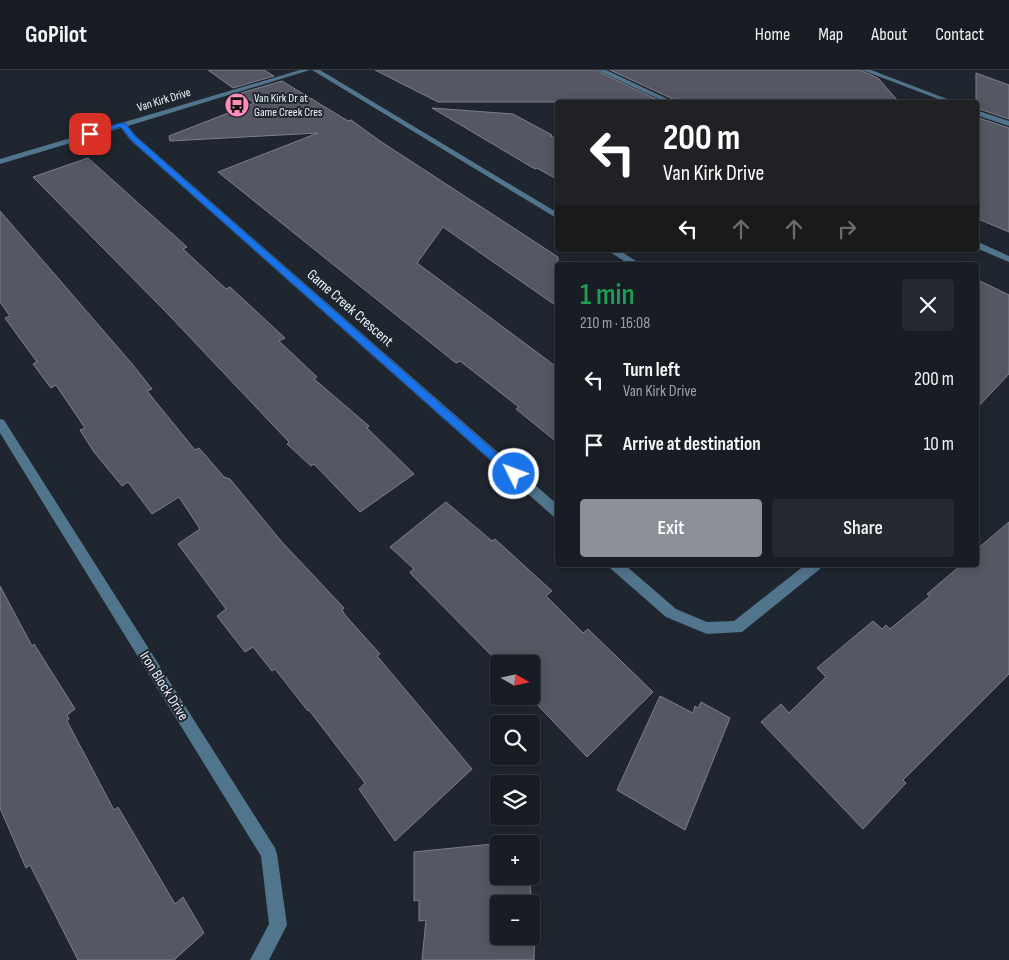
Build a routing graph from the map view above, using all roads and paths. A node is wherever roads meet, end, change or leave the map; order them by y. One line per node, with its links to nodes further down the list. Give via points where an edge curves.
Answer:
1 (307, 70): 8 (street, Van Kirk Drive)
2 (315, 70): 11 (street)
3 (600, 70): 5 (street)
4 (865, 70): 6 (street)
5 (666, 100)
6 (946, 100)
7 (979, 113): 9 (street)
8 (123, 124): 10 (street, Van Kirk Drive); 17 (street, Game Creek Crescent, via 141,145)
9 (1009, 124)
10 (0, 162)
11 (555, 215)
12 (979, 245): 14 (street)
13 (615, 252): 15 (street)
14 (1009, 259)
15 (632, 262)
16 (0, 423): 20 (street, Iron Block Drive, via 269,854 278,925)
17 (555, 510)
18 (618, 567): 19 (street, via 670,613 707,628 737,627)
19 (812, 567)
20 (259, 960)

